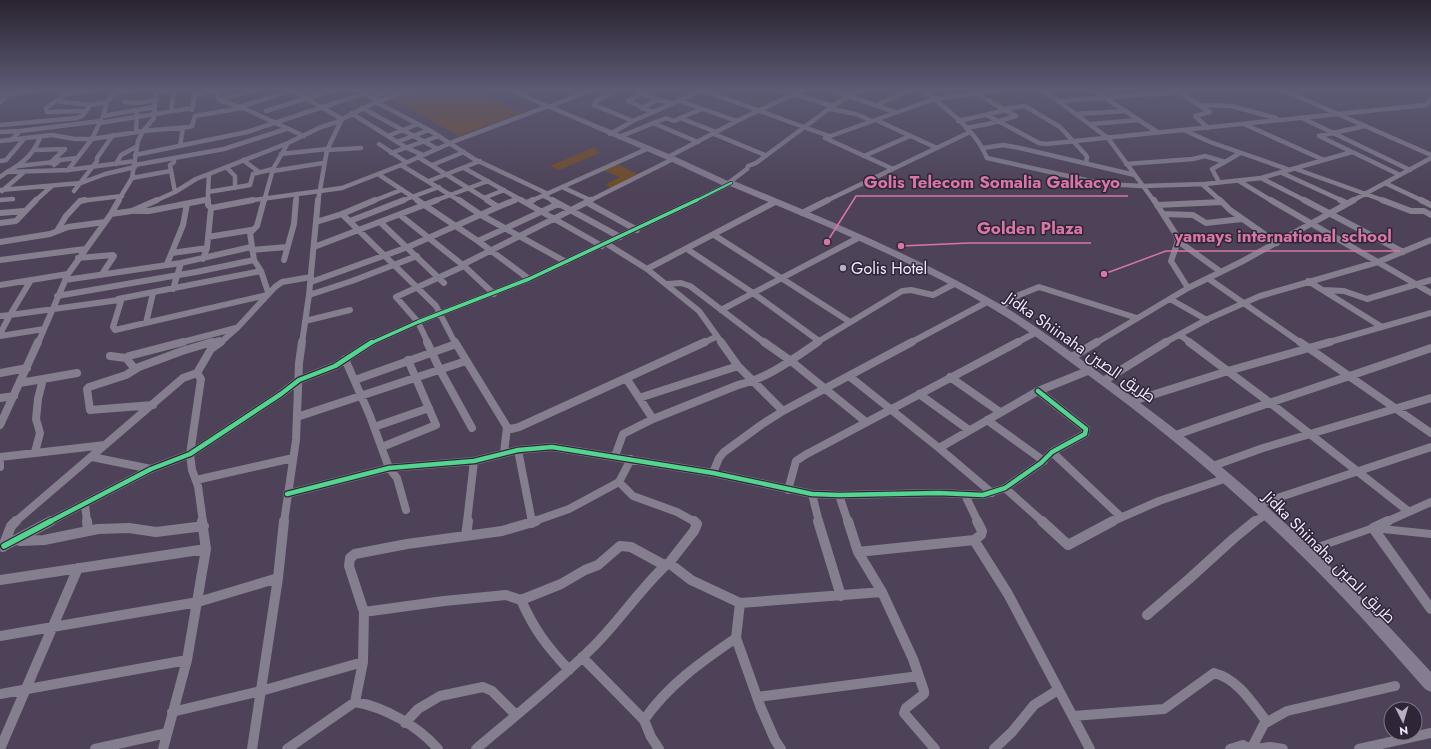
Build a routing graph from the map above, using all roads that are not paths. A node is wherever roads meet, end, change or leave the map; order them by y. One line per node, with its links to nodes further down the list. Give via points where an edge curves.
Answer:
1 (12, 124): 36 (street)
2 (69, 124): 43 (street)
3 (99, 124): 64 (street)
4 (138, 124): 49 (street)
5 (149, 124): 49 (street)
6 (193, 124): 38 (street)
7 (270, 124): 75 (street)
8 (275, 124): 42 (street)
9 (330, 124): 56 (street)
10 (339, 124): 82 (street)
11 (369, 124): 39 (street)
12 (387, 124): 39 (street)
13 (399, 124): 44 (street)
14 (418, 124): 44 (street); 45 (street)
15 (502, 124): 72 (street)
16 (588, 124): 54 (main road, Jidka Shiinaha طريق الصين)
17 (629, 124): 54 (street)
18 (650, 124): 54 (street)
19 (655, 124): 70 (street)
20 (694, 124): 51 (street)
21 (732, 124): 51 (street)
22 (793, 124): 40 (street)
23 (809, 124): 40 (street)
24 (865, 124): 60 (street)
25 (881, 124): 61 (street)
26 (961, 124): 46 (street)
27 (989, 124): 46 (street)
28 (1004, 124): 67 (street, via 1041,144)
29 (1056, 124): 67 (street)
30 (1091, 124): 62 (street)
31 (1145, 124): 50 (street)
32 (1204, 124): 41 (street)
33 (1244, 124): 41 (street); 98 (street)
34 (1314, 124): 52 (street)
35 (1361, 124): 37 (street)
36 (0, 125)
37 (1365, 126): 52 (street); 89 (street)
38 (183, 128): 49 (street); 75 (street)
39 (377, 128): 57 (street)
40 (804, 128): 60 (street); 90 (street)
41 (1208, 128): 47 (street)
42 (286, 129): 56 (street); 94 (street, via 240,145)
43 (20, 130): 48 (street); 65 (street)
44 (402, 130): 57 (street); 58 (street)
45 (429, 130): 58 (street); 59 (street)
46 (968, 130): 80 (street); 81 (street)
47 (1183, 130): 50 (street); 87 (street)
48 (0, 132)
49 (140, 132): 53 (street); 74 (street)
50 (1157, 132): 62 (street)
51 (715, 133): 70 (street); 90 (street)
52 (1333, 133): 85 (street, via 1319,136); 120 (street)
53 (113, 135): 64 (street); 113 (street, via 97,158)
54 (614, 135): 79 (main road, Jidka Shiinaha طريق الصين)
55 (42, 136): 63 (street); 64 (street); 83 (street)
56 (304, 136): 71 (street)
57 (388, 136): 68 (street)
58 (412, 136): 68 (street); 69 (street)
59 (439, 136): 69 (street); 72 (street)
60 (829, 136): 92 (street, via 825,138)
61 (910, 136): 80 (street); 92 (street)
62 (1108, 138): 67 (street); 110 (street)
63 (24, 139): 65 (street); 99 (street, via 6,160)
64 (92, 139): 93 (street)
65 (11, 140): 66 (street)
66 (0, 141)
67 (1074, 141): 106 (street, via 1087,157)
68 (397, 142): 77 (street)
69 (424, 142): 77 (street); 78 (street)
70 (698, 142): 95 (street)
71 (288, 143): 88 (street); 97 (street)
72 (450, 143): 78 (street); 84 (street)
73 (379, 144): 86 (street)
74 (136, 146): 103 (street); 107 (street, via 121,156)
75 (180, 146): 103 (street)
76 (361, 148): 82 (street)
77 (407, 148): 86 (street); 91 (street)
78 (436, 148): 91 (street)
79 (649, 148): 95 (main road, Jidka Shiinaha طريق الصين); 147 (street)
80 (937, 148): 116 (street)
81 (984, 148): 106 (street, via 1003,145); 145 (street, via 985,156 993,159 1104,184)
82 (327, 149): 88 (street); 108 (street)
83 (34, 150): 101 (street, via 65,149); 112 (street)
84 (464, 152): 100 (street); 111 (street)
85 (1352, 152): 98 (street); 132 (street)
86 (391, 153): 109 (street)
87 (1240, 153): 104 (street); 117 (street, via 1254,155)
88 (281, 154): 119 (street)
89 (1431, 154)
90 (765, 155): 142 (street)
91 (421, 156): 109 (street); 111 (street)
92 (864, 156): 116 (street)
93 (77, 158): 102 (street); 118 (street)
94 (174, 158): 103 (street); 122 (street)
95 (671, 158): 142 (main road, Jidka Shiinaha طريق الصين); 169 (street)
96 (1431, 158): 120 (street)
97 (243, 160): 114 (street); 126 (street)
98 (1324, 160): 117 (street)
99 (0, 161)
100 (480, 161): 115 (street); 160 (street)
101 (50, 162): 102 (street); 105 (street)
102 (58, 162): 121 (street)
103 (135, 162): 107 (street); 134 (street); 140 (street)
104 (1225, 162): 110 (street, via 1205,156); 139 (street, via 1212,168)
105 (41, 163): 112 (street); 125 (street)
106 (1086, 163): 131 (street)
107 (116, 164): 113 (street)
108 (323, 164): 119 (street); 150 (street)
109 (403, 164): 129 (street); 136 (street)
110 (1126, 164): 131 (street)
111 (432, 165): 130 (street)
112 (18, 166): 123 (street)
113 (94, 167): 118 (street); 140 (street)
114 (226, 167): 128 (street); 148 (street, via 235,176)
115 (464, 168): 130 (street); 137 (street)
116 (893, 169): 186 (street)
117 (1293, 169): 127 (street); 157 (street)
118 (68, 170): 121 (street)
119 (273, 170): 126 (street); 163 (street)
120 (1410, 170): 132 (street)
121 (49, 171): 125 (street)
122 (170, 171): 134 (street); 155 (street)
123 (7, 172): 124 (street); 133 (street)
124 (24, 172): 125 (street); 153 (street)
125 (32, 172)
126 (259, 172): 148 (street, via 253,174 250,185)
127 (1282, 173): 135 (street); 173 (street)
128 (209, 174): 155 (street); 156 (street)
129 (378, 174): 150 (street, via 337,189); 151 (street)
130 (447, 174): 136 (street); 149 (street)
131 (1136, 175): 145 (street)
132 (1400, 175): 141 (street)
133 (0, 177)
134 (132, 178): 161 (street)
135 (1261, 178): 138 (street); 190 (street)
136 (429, 181): 146 (street)
137 (488, 181): 149 (street); 152 (street)
138 (1239, 181): 139 (street); 201 (street)
139 (1219, 182): 143 (street)
140 (81, 183): 144 (street); 154 (street)
141 (1385, 183): 157 (street); 178 (street)
142 (729, 184): 170 (main road, Jidka Shiinaha طريق الصين); 206 (street)
143 (1202, 184): 145 (street); 171 (street)
144 (52, 186): 153 (street); 182 (street)
145 (1142, 186): 177 (street)
146 (438, 187): 159 (street); 162 (street)
147 (562, 187): 160 (street); 169 (street)
148 (235, 188): 156 (street)
149 (470, 188): 159 (street); 164 (street)
150 (319, 190): 158 (street); 198 (street)
151 (401, 190): 162 (street); 188 (street)
152 (504, 190): 164 (street); 166 (street)
153 (1, 191)
154 (74, 191)
155 (175, 192): 183 (street)
156 (208, 192): 168 (street)
157 (1365, 193): 173 (street); 193 (street, via 1411,211 1424,211)
158 (297, 194): 163 (street); 221 (street, via 294,224)
159 (452, 195): 176 (street); 192 (street)
160 (546, 195): 172 (street); 175 (street)
161 (122, 196): 187 (street); 207 (street, via 80,201)
162 (414, 197): 176 (street); 196 (street)
163 (266, 198): 180 (street); 204 (street, via 257,226)
164 (484, 198): 179 (street)
165 (13, 199): 167 (street)
166 (518, 199): 172 (street); 179 (street)
167 (0, 200)
168 (208, 200): 174 (street); 180 (street)
169 (589, 202): 181 (street); 206 (street)
170 (775, 202): 186 (main road, Jidka Shiinaha طريق الصين); 208 (street)
171 (1222, 202): 177 (street); 195 (street)
172 (527, 203): 184 (street)
173 (1346, 203): 190 (street)
174 (187, 204): 183 (street, via 149,211); 229 (street, via 184,225)
175 (558, 204): 181 (street); 184 (street)
176 (427, 205): 191 (street); 202 (street)
177 (1157, 205): 189 (street)
178 (1431, 205)
179 (498, 207): 192 (street)
180 (211, 208): 210 (street)
181 (572, 210): 194 (street); 212 (street)
182 (24, 211): 185 (street); 200 (street, via 16,221)
183 (132, 211): 187 (street)
184 (542, 212): 194 (street); 203 (street)
185 (0, 213)
186 (802, 213): 213 (main road, Jidka Shiinaha طريق الصين)
187 (111, 214): 197 (street)
188 (342, 214): 196 (street); 198 (street)
189 (1163, 214): 195 (street, via 1193,215 1206,223); 216 (street)
190 (1328, 214): 201 (street); 228 (street)
191 (400, 215): 199 (street); 211 (street)
192 (481, 215): 202 (street); 203 (street)
193 (1431, 215)
194 (555, 219): 209 (street); 219 (street)
195 (1242, 219): 218 (street)
196 (350, 221): 205 (street)
197 (105, 222): 207 (street); 224 (street)
198 (316, 222): 220 (street)
199 (380, 222): 205 (street); 222 (street)
200 (0, 223)
201 (1311, 224): 218 (street); 238 (street)
202 (456, 226): 211 (street); 215 (street)
203 (506, 229): 209 (street); 215 (street)
204 (251, 230): 210 (street); 225 (street)
205 (359, 230): 220 (street); 230 (street)
206 (637, 230): 212 (street)
207 (57, 231): 217 (street)
208 (714, 235): 226 (street); 250 (street)
209 (520, 236): 227 (street); 237 (street)
210 (208, 237): 223 (street)
211 (428, 238): 222 (street); 241 (street)
212 (620, 238): 219 (street)
213 (858, 238): 250 (street); 259 (main road, Jidka Shiinaha طريق الصين)
214 (1431, 240): 228 (street)
215 (478, 241): 227 (street)
216 (1178, 241): 245 (street); 263 (street, via 1171,261)
217 (0, 242)
218 (1277, 243): 245 (street)
219 (605, 245): 237 (street); 243 (street)
220 (314, 246): 254 (street)
221 (287, 247): 225 (street); 236 (street)
222 (408, 247): 230 (street); 231 (street)
223 (207, 248): 229 (street); 233 (street)
224 (85, 249): 232 (street); 234 (street)
225 (251, 249): 233 (street); 235 (street)
226 (687, 249): 243 (street); 267 (street)
227 (491, 250): 241 (street); 251 (street)
228 (1403, 252): 238 (street)
229 (172, 253): 240 (street)
230 (385, 256): 242 (street); 254 (street)
231 (417, 256): 242 (street); 249 (street)
232 (78, 258): 246 (street, via 114,256); 248 (street)
233 (203, 258): 239 (street)
234 (0, 260)
235 (254, 260): 244 (street); 247 (street)
236 (284, 260)
237 (566, 262): 251 (street)
238 (1378, 262): 256 (street); 260 (street)
239 (181, 263): 240 (street); 247 (street)
240 (167, 264): 246 (street)
241 (463, 265): 249 (street); 270 (street)
242 (394, 266): 262 (street); 272 (street)
243 (648, 269): 258 (street)
244 (261, 271): 264 (street); 269 (street)
245 (1221, 272): 252 (street)
246 (102, 274): 248 (street)
247 (177, 276): 264 (street); 271 (street)
248 (66, 277): 253 (street); 271 (street)
249 (439, 278): 257 (street); 262 (street)
250 (781, 278): 267 (street); 289 (street)
251 (529, 279): 270 (street)
252 (1209, 279): 263 (street); 276 (street)
253 (31, 280): 261 (street); 283 (street)
254 (311, 280): 269 (street, via 282,282); 272 (street)
255 (1431, 280): 260 (street)
256 (1308, 281): 265 (street); 276 (street)
257 (444, 283)
258 (667, 284): 280 (street, via 684,283); 297 (street, via 699,311)
259 (954, 284): 275 (main road, Jidka Shiinaha طريق الصين); 289 (street, via 933,295 911,290 902,291)
260 (1416, 284): 265 (street, via 1368,299 1344,291); 268 (street)
261 (0, 285)
262 (417, 287): 282 (street); 288 (street, via 396,297)
263 (1188, 288): 274 (street)
264 (173, 289): 266 (street)
265 (1323, 290): 292 (street)
266 (153, 292): 273 (street); 290 (street)
267 (753, 293): 280 (street); 299 (street)
268 (1431, 293)
269 (268, 294): 290 (street); 291 (street)
270 (494, 294): 282 (street)
271 (57, 296): 277 (street)
272 (309, 296): 287 (street)
273 (118, 299): 277 (street); 290 (street, via 121,301 114,329)
274 (1170, 299): 285 (street); 286 (street)
275 (987, 302): 278 (main road, Jidka Shiinaha طريق الصين); 322 (street)
276 (1244, 302): 286 (street); 301 (street)
277 (53, 309): 283 (street); 293 (street)
278 (999, 309): 285 (street, via 1019,295 1039,287); 294 (main road, Jidka Shiinaha طريق الصين)
279 (350, 310): 287 (street)
280 (722, 310): 312 (street)
281 (1431, 312): 292 (street)
282 (440, 313): 288 (street); 300 (street)
283 (10, 315): 284 (street); 295 (street)
284 (0, 316)
285 (1137, 318): 307 (street)
286 (1207, 320): 296 (street)
287 (305, 321): 328 (street)
288 (418, 322): 304 (street); 309 (street, via 377,339)
289 (850, 322): 299 (street)
290 (146, 323)
291 (238, 327): 298 (street); 308 (street)
292 (1382, 327): 301 (street)
293 (44, 329): 295 (street); 314 (street)
294 (1037, 332): 307 (main road, Jidka Shiinaha طريق الصين); 324 (street)
295 (0, 336)
296 (1180, 336): 318 (street); 330 (street)
297 (716, 337): 313 (street); 326 (street)
298 (227, 338): 315 (street, via 182,351); 321 (street, via 211,349)
299 (819, 341): 312 (street)
300 (456, 344): 304 (street); 311 (street)
301 (1310, 348): 318 (street); 323 (street)
302 (1431, 348): 303 (street)
303 (1422, 350): 306 (street); 323 (street)
304 (432, 352): 310 (street); 316 (street)
305 (110, 356): 308 (street)
306 (1431, 356)
307 (1072, 357): 317 (main road, Jidka Shiinaha طريق الصين)
308 (126, 358): 315 (street)
309 (345, 359): 328 (street, via 326,370); 329 (street)
310 (408, 360): 325 (street); 329 (street)
311 (466, 361): 316 (street); 355 (street)
312 (792, 361): 331 (street); 333 (street)
313 (738, 366): 331 (street); 339 (street)
314 (27, 368): 319 (street); 332 (street)
315 (135, 369): 343 (street, via 126,375 89,387 87,389 90,410)
316 (440, 370): 325 (street); 356 (street)
317 (1090, 370): 330 (main road, Jidka Shiinaha طريق الصين); 334 (street)
318 (1228, 371): 341 (street); 342 (street)
319 (0, 373)
320 (77, 373): 327 (street)
321 (196, 373): 343 (street, via 183,378); 369 (street, via 201,379)
322 (849, 376): 333 (street); 345 (street)
323 (1350, 376): 342 (street); 346 (street)
324 (950, 377): 335 (street); 348 (street)
325 (416, 378): 337 (street); 344 (street)
326 (626, 378): 339 (street); 355 (street, via 519,427)
327 (43, 379): 332 (street); 366 (street, via 36,419 40,433)
328 (299, 380): 349 (street); 369 (street)
329 (354, 380): 337 (street)
330 (1105, 380): 341 (main road, Jidka Shiinaha طريق الصين)
331 (752, 382): 347 (street); 350 (street, via 738,385)
332 (20, 383): 336 (street)
333 (826, 389): 347 (street); 352 (street)
334 (1038, 391): 348 (street); 367 (street, via 1086,430 1086,434)
335 (919, 394): 345 (street); 357 (street)
336 (14, 396): 338 (street); 353 (street)
337 (362, 396): 349 (street); 354 (street)
338 (0, 398)
339 (639, 398): 350 (street)
340 (1431, 398): 346 (street)
341 (1133, 400): 360 (main road, Jidka Shiinaha طريق الصين)
342 (1269, 402): 358 (street); 360 (street)
343 (153, 405): 361 (street)
344 (429, 408): 354 (street); 362 (street, via 435,426)
345 (890, 409): 352 (street); 364 (street)
346 (1397, 409): 358 (street); 359 (street)
347 (783, 411): 383 (street, via 724,452)
348 (1000, 412): 351 (street)
349 (297, 417): 373 (street)
350 (653, 419): 370 (street, via 623,434)
351 (987, 420): 357 (street); 376 (street)
352 (866, 422): 388 (street, via 796,461)
353 (0, 425)
354 (374, 427): 362 (street)
355 (507, 427): 368 (street)
356 (472, 428)
357 (969, 430): 364 (street)
358 (1310, 434): 378 (street); 382 (street)
359 (1431, 434)
360 (1176, 435): 378 (main road, Jidka Shiinaha طريق الصين)
361 (105, 445): 366 (street); 372 (street)
362 (382, 447): 380 (street)
363 (1431, 447): 382 (street)
364 (939, 448): 389 (street)
365 (518, 450): 368 (street); 370 (street, via 552,447); 401 (street)
366 (35, 452): 371 (street)
367 (1052, 452): 376 (street); 400 (street)
368 (504, 453): 375 (street)
369 (190, 454): 381 (street); 385 (street)
370 (615, 456): 374 (street)
371 (0, 457)
372 (92, 457): 381 (street); 409 (street, via 16,521)
373 (293, 458): 385 (street); 390 (street)
374 (631, 459): 383 (street); 386 (street)
375 (474, 461): 380 (street); 406 (street)
376 (1044, 461): 387 (street)
377 (0, 463): 379 (street)
378 (1213, 466): 384 (main road, Jidka Shiinaha طريق الصين)
379 (0, 467)
380 (389, 468): 390 (street); 397 (street, via 397,478)
381 (151, 469): 395 (street)
382 (1359, 472): 396 (street); 398 (street)
383 (713, 473): 388 (street)
384 (1227, 478): 396 (main road, Jidka Shiinaha طريق الصين); 400 (street)
385 (196, 480): 402 (street)
386 (619, 482): 401 (street, via 569,509); 413 (street, via 634,496 686,516 697,524)
387 (1005, 488): 389 (street); 400 (street, via 1068,545)
388 (788, 490): 391 (street)
389 (992, 493): 393 (street)
390 (287, 494): 415 (street)
391 (812, 494): 392 (street); 418 (street, via 821,533)
392 (838, 495): 393 (street); 412 (street)
393 (965, 495): 407 (street, via 982,531 982,535)
394 (1431, 502): 398 (street)
395 (85, 504): 404 (street); 408 (street)
396 (1256, 505): 399 (main road, Jidka Shiinaha طريق الصين)
397 (406, 510)
398 (1408, 511): 403 (street)
399 (1267, 514): 411 (main road, Jidka Shiinaha طريق الصين); 424 (street, via 1240,532)
400 (1120, 516)
401 (532, 523): 406 (street, via 502,531)
402 (204, 526): 404 (street, via 156,532 129,528); 410 (street)
403 (1373, 528): 405 (street); 411 (street); 422 (street)
404 (88, 530): 408 (street, via 44,540)
405 (1431, 534)
406 (466, 536): 423 (street, via 385,547 355,554 350,558 349,566)
407 (974, 540): 412 (street); 436 (street, via 1008,594)
408 (15, 541): 409 (street)
409 (2, 547)
410 (206, 549): 414 (street); 420 (street)
411 (1307, 551): 433 (main road, Jidka Shiinaha طريق الصين)
412 (858, 552): 417 (street)
413 (666, 564): 419 (street, via 631,547 620,546 598,565); 421 (street, via 698,584); 428 (street, via 604,636)
414 (78, 568): 416 (street); 425 (street)
415 (278, 578): 420 (street); 437 (street)
416 (0, 580)
417 (882, 592): 418 (street); 432 (street)
418 (841, 596): 421 (street)
419 (521, 600): 423 (street, via 506,595); 431 (street, via 530,623)
420 (198, 602): 425 (street); 429 (street)
421 (740, 603): 427 (street)
422 (1431, 609)
423 (364, 612): 430 (street)
424 (1147, 615)
425 (53, 627): 426 (street); 435 (street)
426 (0, 636)
427 (736, 638): 439 (street); 444 (street, via 684,675)
428 (582, 657): 431 (street); 444 (street)
429 (187, 660): 435 (street); 441 (street)
430 (363, 662): 437 (street); 440 (street)
431 (569, 670): 442 (street)
432 (919, 676): 439 (street); 458 (street, via 924,694 906,708 904,713)
433 (1431, 684)
434 (1395, 686): 445 (street, via 1287,711)
435 (26, 690): 438 (street); 449 (street)
436 (1058, 690): 443 (street); 459 (street, via 1028,712 1007,738)
437 (261, 691): 441 (street); 452 (street)
438 (0, 694)
439 (757, 697): 457 (street, via 775,740)
440 (355, 702): 446 (street, via 369,704); 453 (street)
441 (172, 712): 448 (street)
442 (516, 715): 446 (street, via 492,690 483,687 440,696 418,710); 455 (street)
443 (1073, 716): 445 (street, via 1164,709 1214,673 1227,677); 460 (street)
444 (644, 720): 456 (street, via 647,730)
445 (1267, 722): 462 (street)
446 (405, 723): 454 (street, via 435,744)
447 (1431, 732): 465 (street)
448 (167, 733): 450 (street); 451 (street)
449 (0, 749)
450 (95, 749)
451 (163, 749)
452 (252, 749)
453 (287, 749)
454 (438, 749)
455 (476, 749)
456 (660, 749)
457 (782, 749)
458 (935, 749)
459 (994, 749)
460 (1090, 749)
461 (1230, 749): 462 (street, via 1240,745)
462 (1250, 749)
463 (1255, 749): 464 (street)
464 (1283, 749)
465 (1359, 749)

